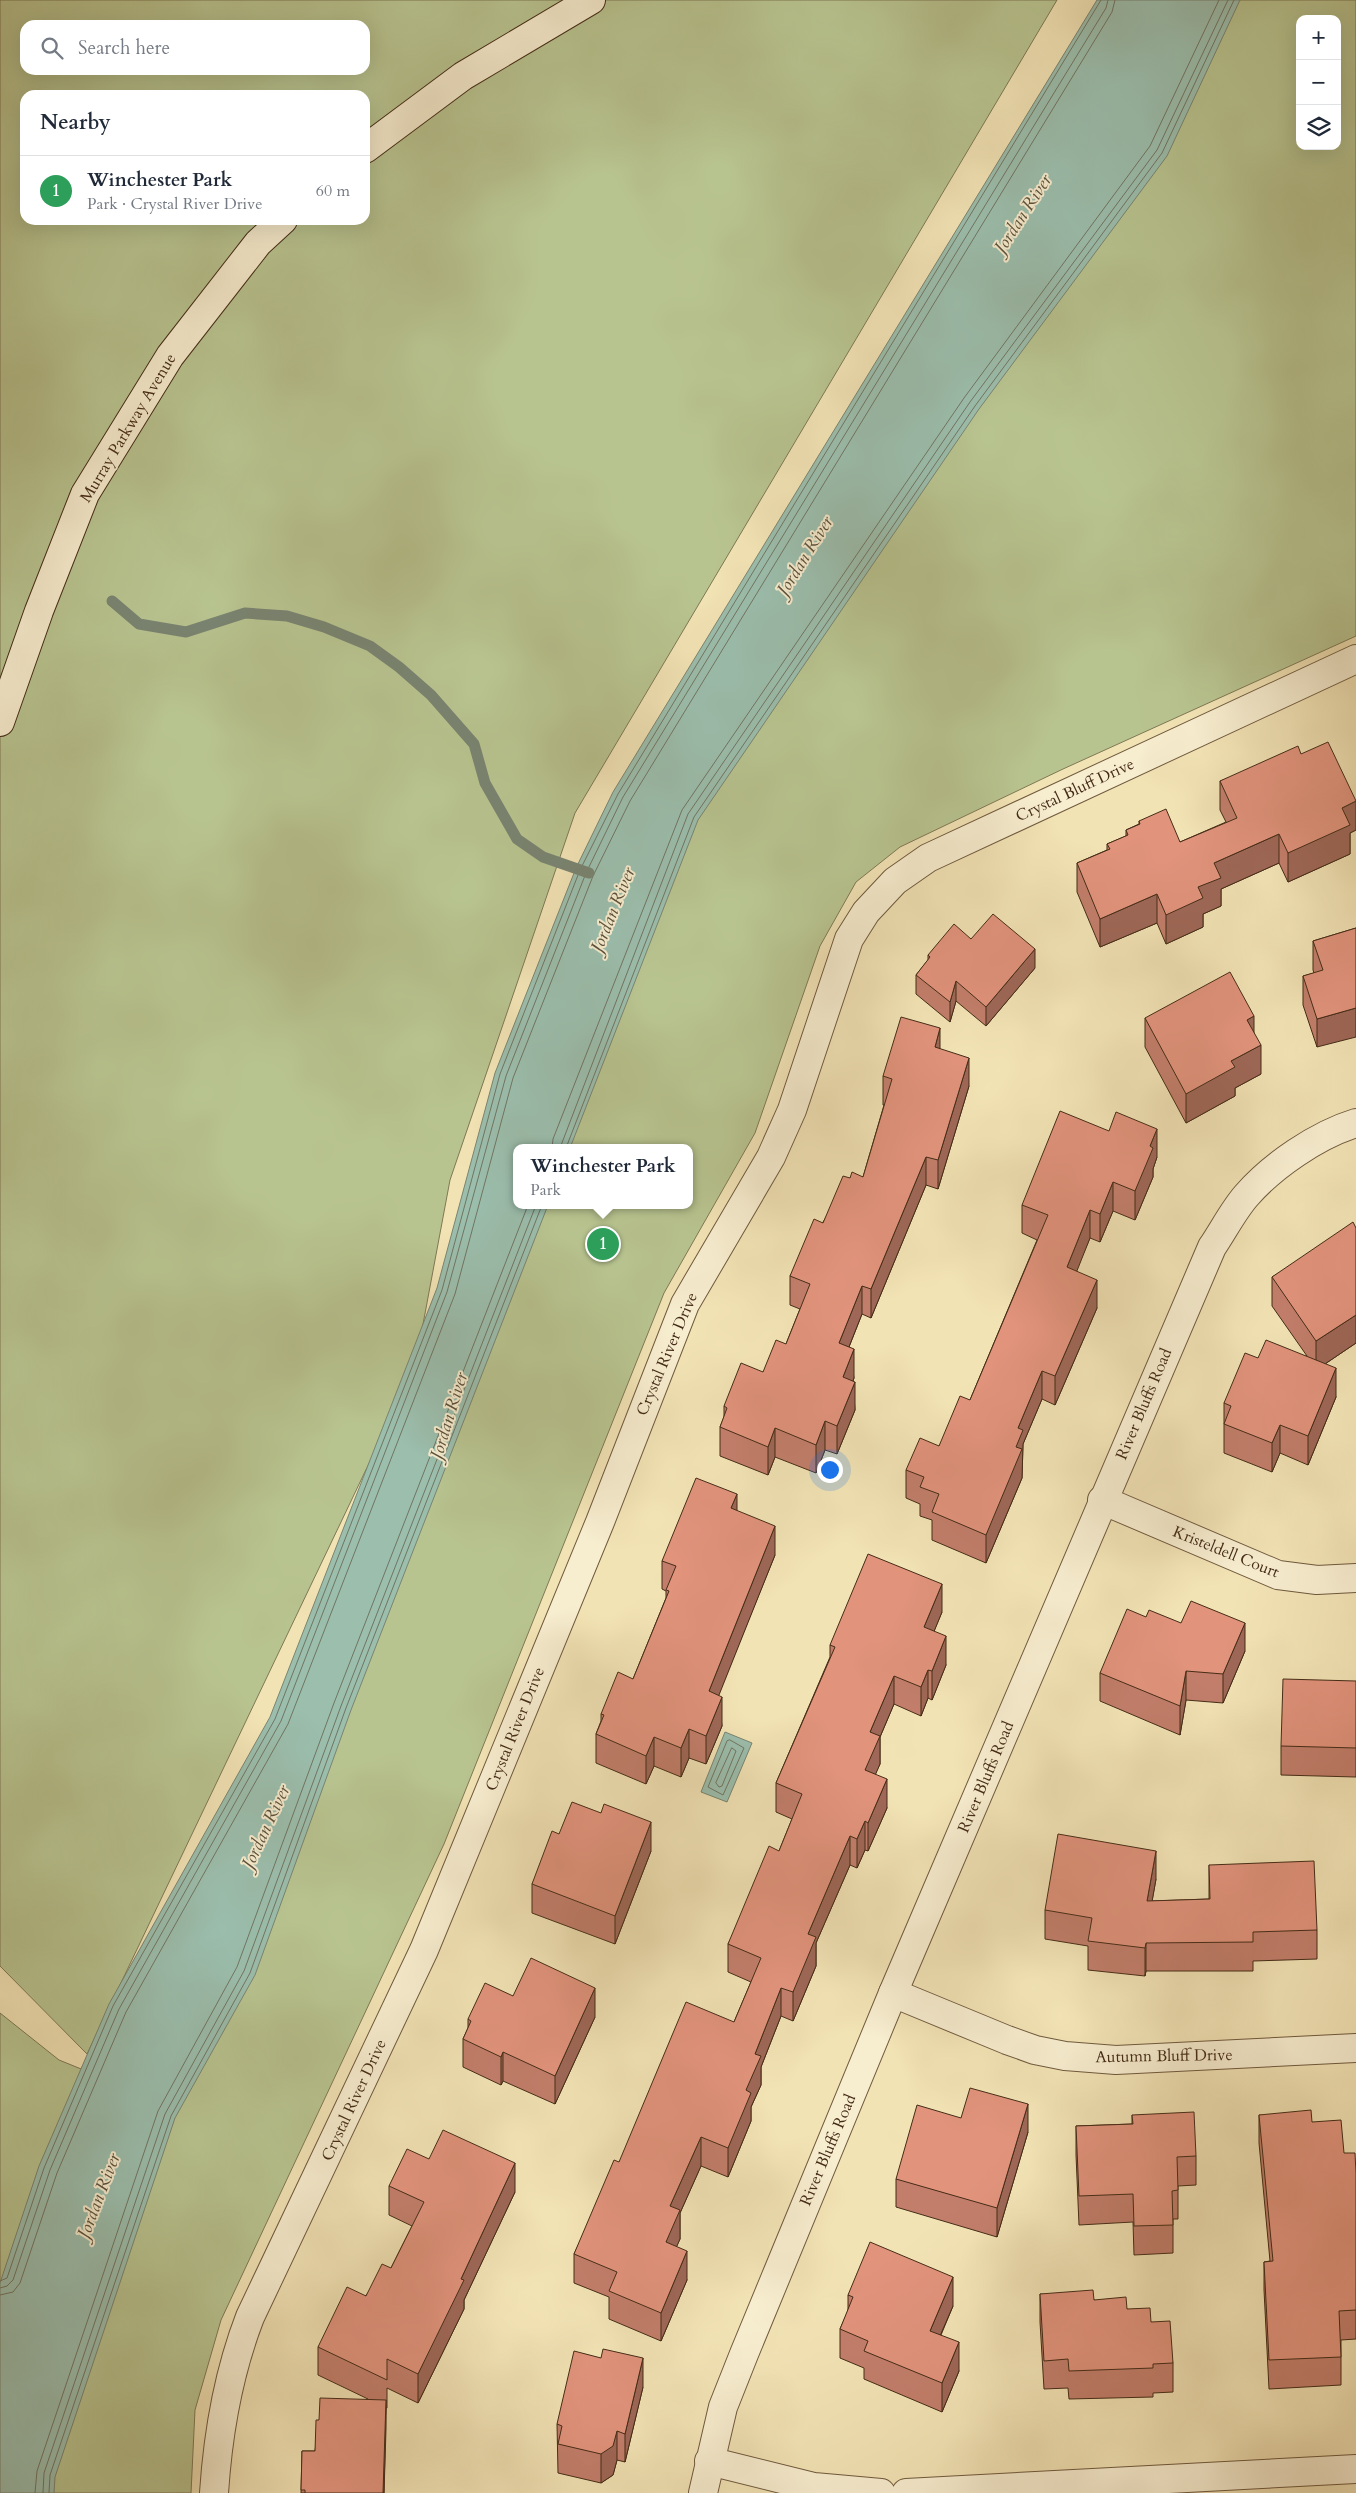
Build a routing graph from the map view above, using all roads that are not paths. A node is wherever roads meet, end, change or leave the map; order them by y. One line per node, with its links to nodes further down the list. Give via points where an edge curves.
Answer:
1 (591, 0): 2 (street, via 463,76)
2 (370, 145)
3 (278, 225): 5 (street, Murray Parkway Avenue, via 258,243 170,356 85,494)
4 (1356, 659): 6 (street, Crystal Bluff Drive, via 928,858 895,881 866,912 849,939)
5 (0, 722)
6 (838, 971): 14 (street, Crystal River Drive, via 792,1110 766,1165 685,1304 600,1522 424,1950 247,2326 228,2389)
7 (1356, 1123): 8 (street, River Bluffs Road, via 1290,1156 1246,1196 1212,1247)
8 (1102, 1500): 9 (street, Kristeldell Court, via 1278,1575 1317,1580); 10 (street, River Bluffs Road)
9 (1356, 1578)
10 (893, 1993): 11 (street, Autumn Bluff Drive, via 1006,2040 1065,2056 1116,2060); 12 (street, River Bluffs Road, via 740,2363 723,2407)
11 (1356, 2048)
12 (709, 2461): 15 (street, River Bluffs Road); 16 (street, via 814,2487)
13 (1356, 2469): 17 (street)
14 (214, 2493)
15 (703, 2493)
16 (881, 2493)
17 (906, 2493)

